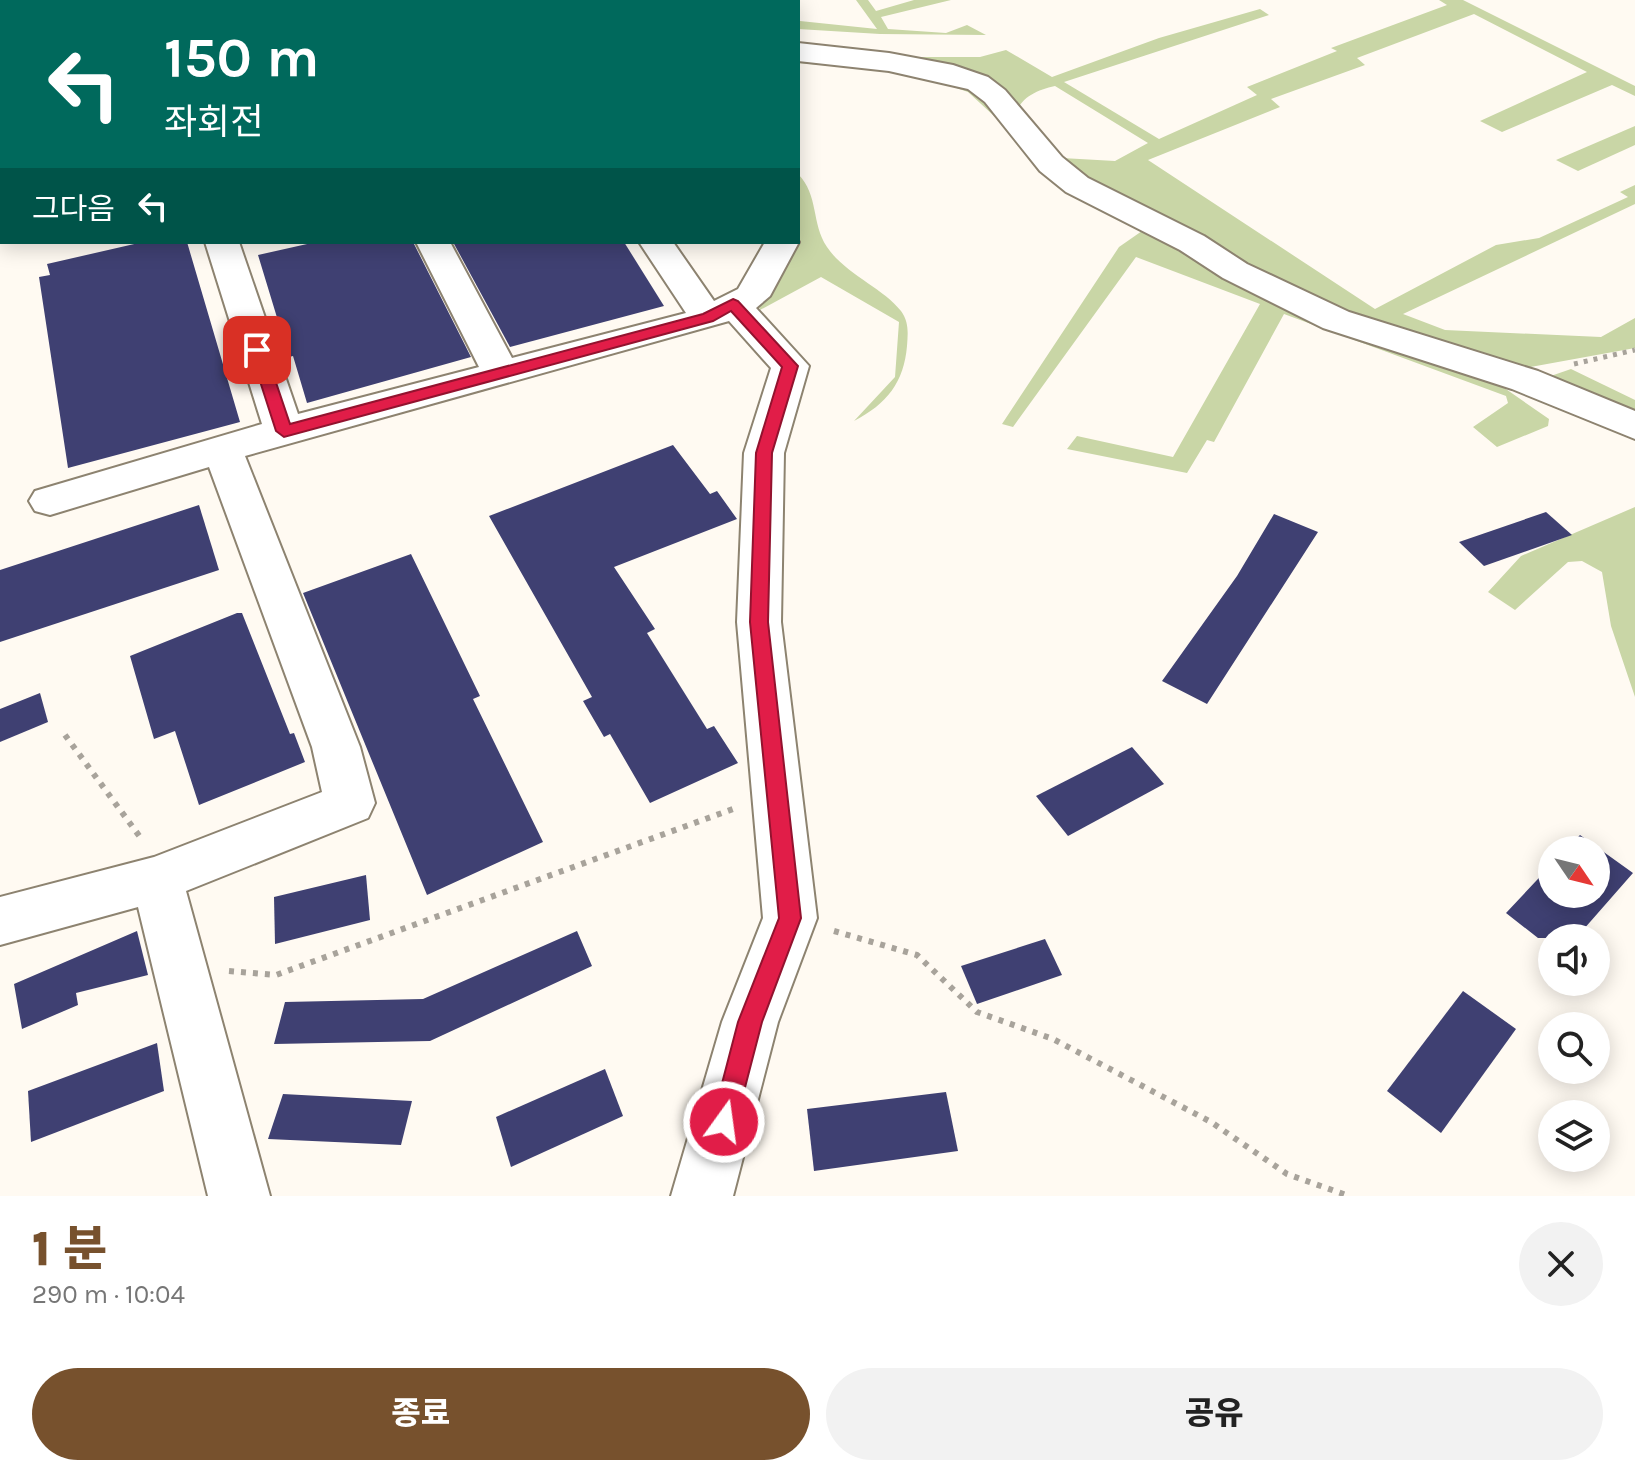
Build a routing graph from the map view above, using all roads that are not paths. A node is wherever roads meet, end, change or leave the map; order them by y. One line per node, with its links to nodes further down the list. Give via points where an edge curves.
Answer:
1 (800, 52): 8 (street, via 903,64 978,83 1051,164 1077,185 1192,243 1235,271 1336,320 1525,380)
2 (223, 244): 9 (street)
3 (434, 244): 7 (street)
4 (658, 244): 6 (street)
5 (781, 244): 6 (street, via 752,296)
6 (720, 311): 7 (street); 15 (street, via 790,366 764,453 760,606 790,918 750,1022)
7 (502, 375): 9 (street)
8 (1635, 426)
9 (284, 431): 10 (street)
10 (223, 450): 11 (street); 12 (street, via 336,747 350,803)
11 (50, 501)
12 (162, 877): 13 (street); 14 (street)
13 (0, 921)
14 (239, 1196)
15 (702, 1196)

